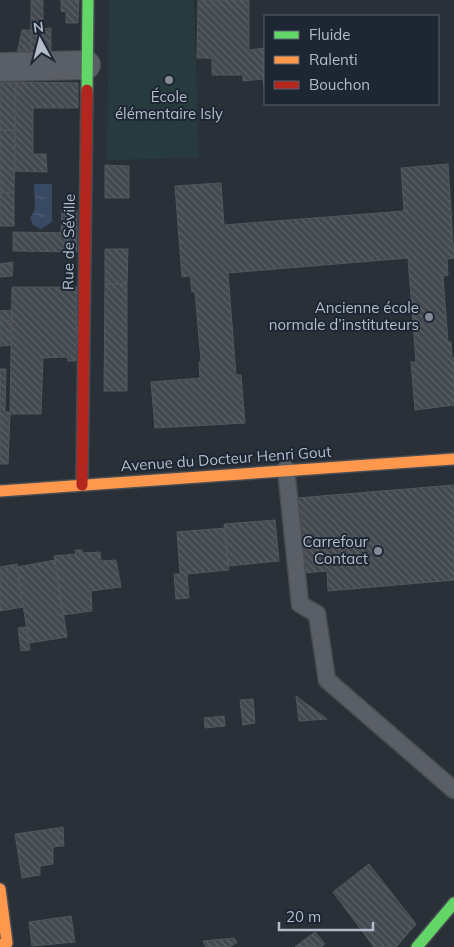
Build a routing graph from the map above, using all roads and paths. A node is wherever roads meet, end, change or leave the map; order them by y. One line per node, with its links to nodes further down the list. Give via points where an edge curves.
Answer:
1 (88, 0): 2 (street, Rue de Séville)
2 (86, 65): 3 (street); 6 (street, Rue de Séville)
3 (0, 67)
4 (454, 459): 5 (street, Avenue du Docteur Henri Gout)
5 (286, 469): 6 (street, Avenue du Docteur Henri Gout); 8 (lane, via 300,604 317,614 327,680)
6 (82, 485): 7 (street, Avenue du Docteur Henri Gout)
7 (0, 491)
8 (454, 790)
9 (0, 889): 11 (street)
10 (454, 903): 12 (street)
11 (3, 944)
12 (417, 947)

